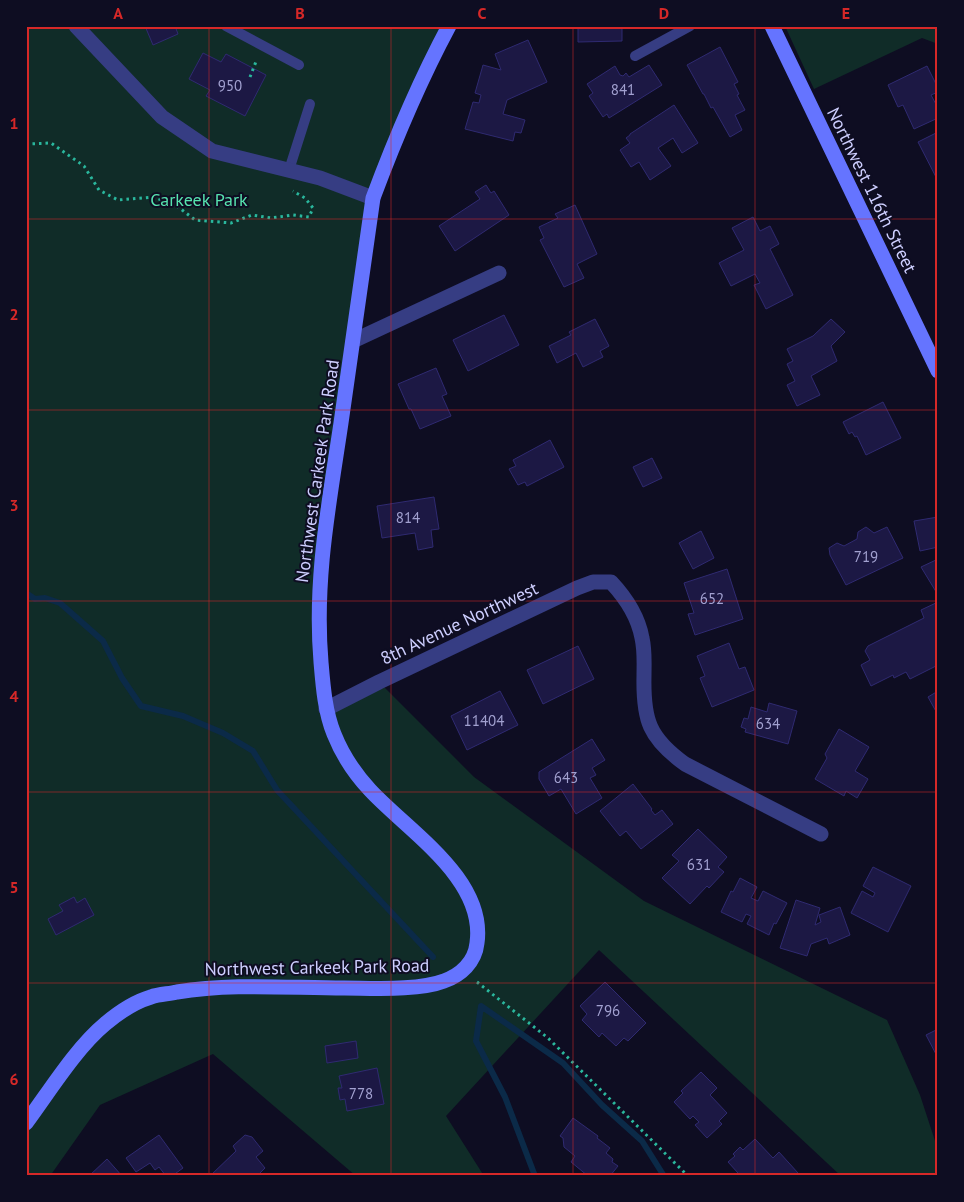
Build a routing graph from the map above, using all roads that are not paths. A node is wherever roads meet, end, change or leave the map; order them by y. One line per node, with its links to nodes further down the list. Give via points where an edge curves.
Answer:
1 (76, 26): 9 (street, via 162,117 212,151)
2 (226, 26): 7 (lane)
3 (449, 26): 10 (street, via 393,143)
4 (690, 26): 6 (lane)
5 (772, 26): 13 (street, Northwest 116th Street)
6 (635, 56)
7 (299, 65)
8 (310, 104): 9 (lane)
9 (289, 170): 10 (street)
10 (374, 198): 12 (street, Northwest Carkeek Park Road)
11 (499, 273): 12 (street)
12 (353, 341): 14 (street, Northwest Carkeek Park Road, via 321,560 320,648)
13 (938, 371)
14 (326, 709): 15 (street, 8th Avenue Northwest, via 577,588 593,582 611,582 624,596 639,626 644,653 644,702 647,720 658,741 685,764); 16 (street, Northwest Carkeek Park Road, via 333,734 370,791 447,864 465,888 475,912 478,936 472,960 450,978 414,987 207,987 151,997 127,1008 90,1038)
15 (821, 834)
16 (26, 1123)

